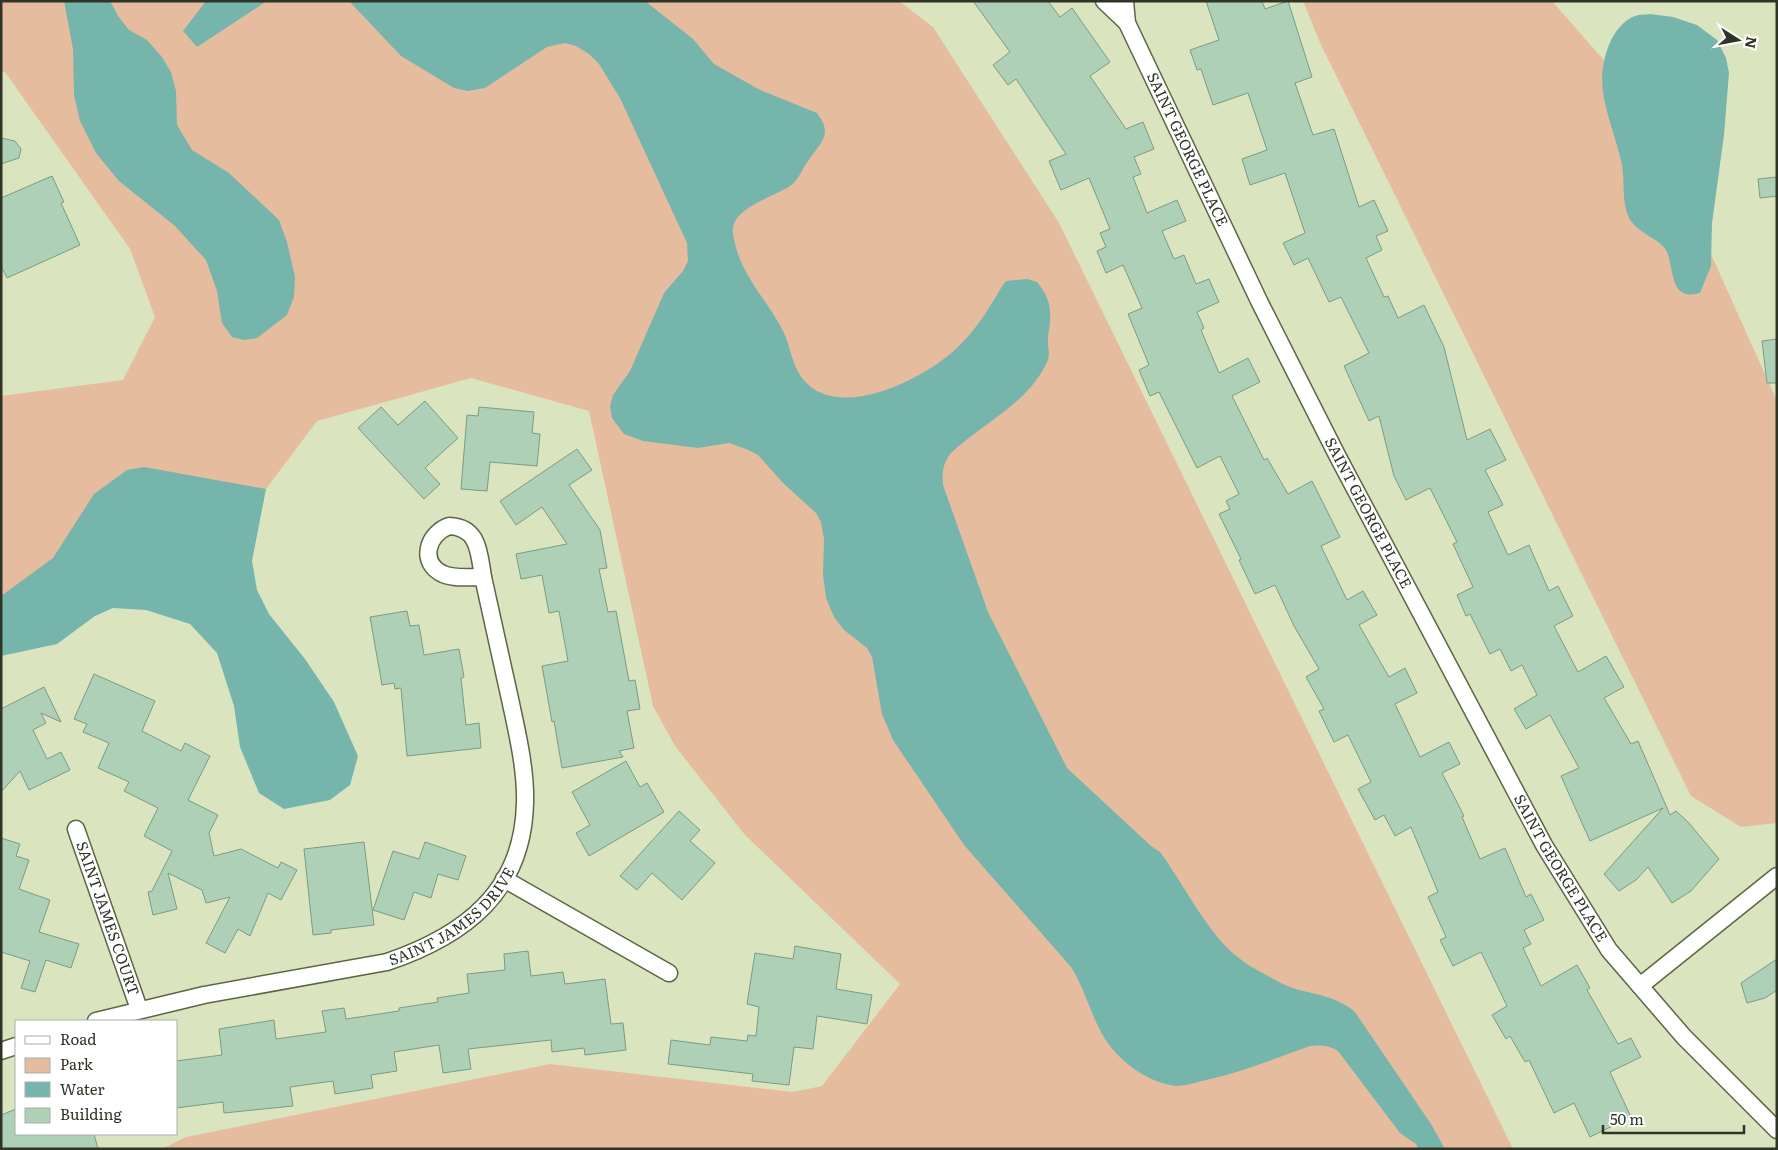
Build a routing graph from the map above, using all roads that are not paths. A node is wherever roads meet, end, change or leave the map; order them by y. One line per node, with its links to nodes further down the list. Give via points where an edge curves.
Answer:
1 (1104, 1): 3 (street, SAINT GEORGE PLACE)
2 (1125, 1): 3 (street, SAINT GEORGE PLACE)
3 (1127, 22): 9 (street, SAINT GEORGE PLACE, via 1264,312 1394,565 1544,845 1609,950)
4 (483, 577): 7 (street, SAINT JAMES DRIVE, via 515,722 526,802 516,855)
5 (76, 829): 10 (street, SAINT JAMES COURT)
6 (1777, 876): 9 (street)
7 (504, 879): 8 (street); 10 (street, SAINT JAMES DRIVE, via 471,920 444,938 387,962)
8 (669, 973)
9 (1640, 986): 14 (street, SAINT GEORGE PLACE, via 1684,1037)
10 (139, 1009): 11 (street, SAINT JAMES DRIVE)
11 (100, 1020)
12 (15, 1046): 13 (street)
13 (1, 1051)
14 (1777, 1130)

